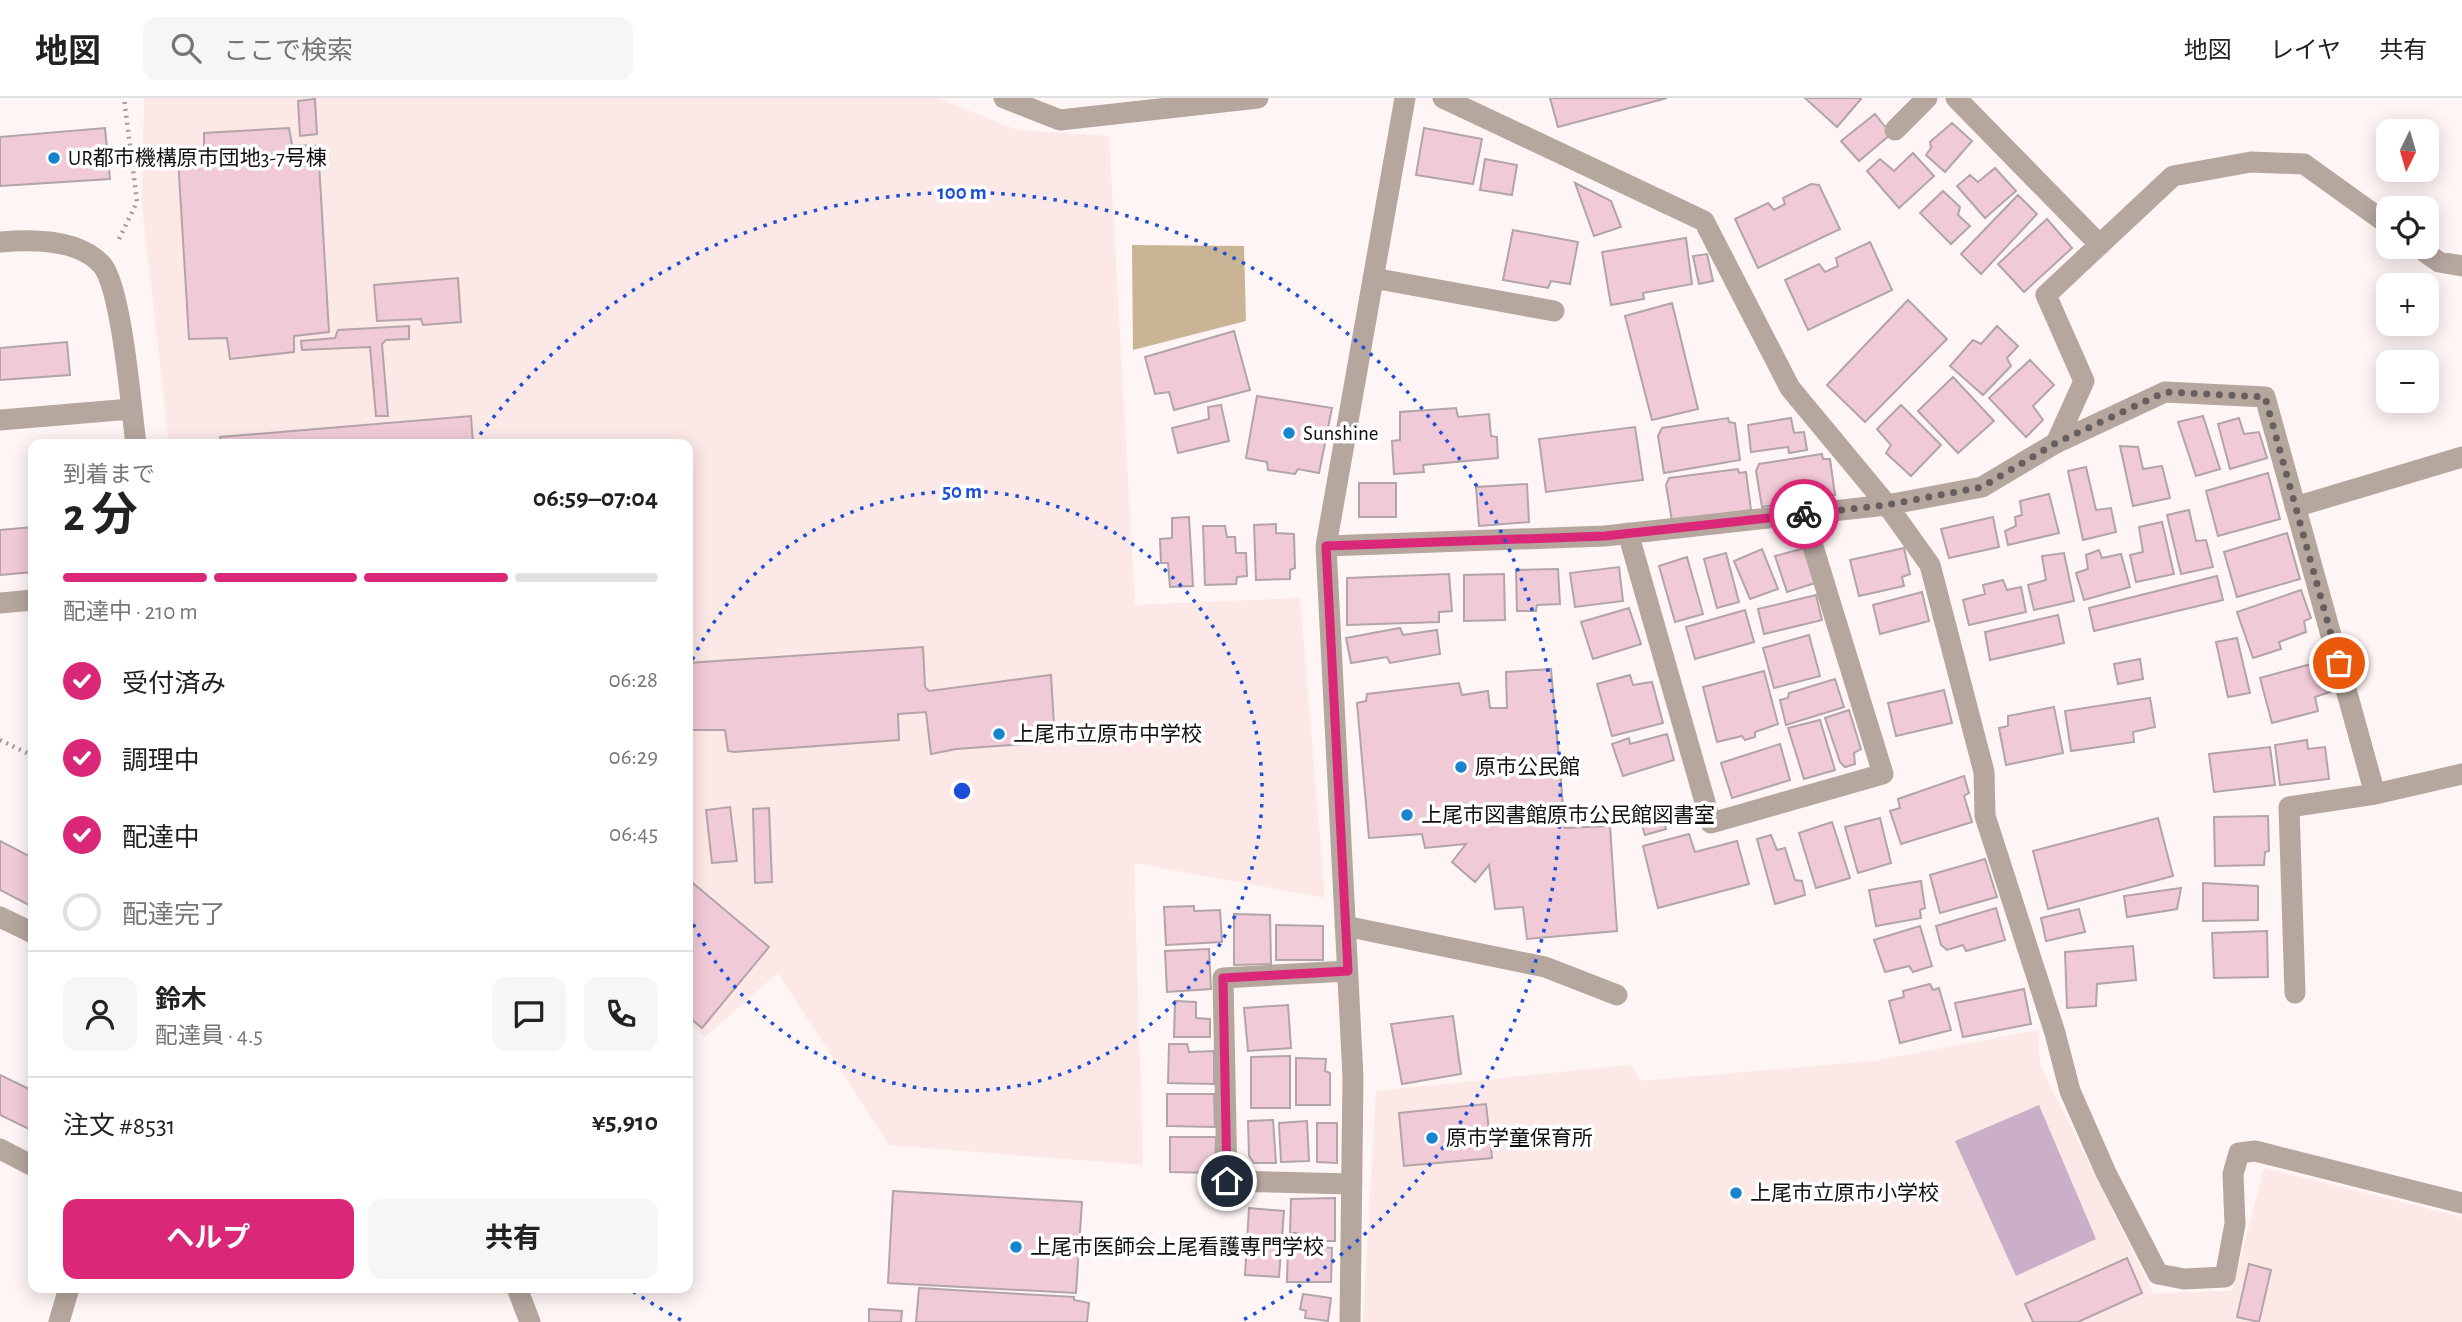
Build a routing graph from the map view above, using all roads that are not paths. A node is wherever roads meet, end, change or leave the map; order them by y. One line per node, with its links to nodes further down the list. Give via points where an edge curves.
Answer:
1 (1004, 98): 8 (street, via 1060,120)
2 (1258, 98): 7 (street)
3 (1405, 98): 15 (street)
4 (1443, 98): 22 (street, via 1704,221 1790,388)
5 (1927, 98): 9 (street)
6 (1956, 98): 12 (street)
7 (1234, 99): 8 (street)
8 (1074, 108)
9 (1895, 130)
10 (2376, 216): 12 (street, via 2304,164 2251,162 2173,176)
11 (0, 242): 17 (street, via 68,244 102,265 118,307)
12 (2100, 245): 20 (street, via 2046,295 2084,381)
13 (2435, 259): 14 (street)
14 (2462, 266)
15 (1373, 278): 16 (street); 26 (street)
16 (1554, 311)
17 (131, 409): 18 (street); 19 (street)
18 (0, 420)
19 (135, 439)
20 (2056, 443): 22 (street, via 1982,487); 23 (street, via 2165,392 2265,397)
21 (2462, 457): 23 (street)
22 (1887, 505): 24 (street); 40 (street, via 1930,565 1984,772 1985,816 2045,998 2070,1091 2158,1275 2225,1277 2235,1224 2233,1174 2239,1153 2255,1151)
23 (2295, 507): 30 (street)
24 (1804, 514): 25 (street); 25 (street, via 1883,774 1711,823)
25 (1628, 533): 26 (street)
26 (1326, 546): 32 (street)
27 (28, 600): 28 (street)
28 (0, 603)
29 (2462, 774): 30 (street)
30 (2375, 794): 35 (street, via 2289,807)
31 (0, 917): 33 (street)
32 (1345, 926): 34 (street); 36 (street, via 1545,967)
33 (28, 931)
34 (1348, 971): 39 (street); 39 (street, via 1223,978 1227,1181)
35 (2295, 993)
36 (1616, 995)
37 (0, 1149): 38 (street)
38 (28, 1163)
39 (1352, 1184): 45 (street)
40 (2462, 1203)
41 (68, 1293): 43 (street)
42 (519, 1293): 44 (street)
43 (59, 1322)
44 (530, 1322)
45 (1350, 1322)

